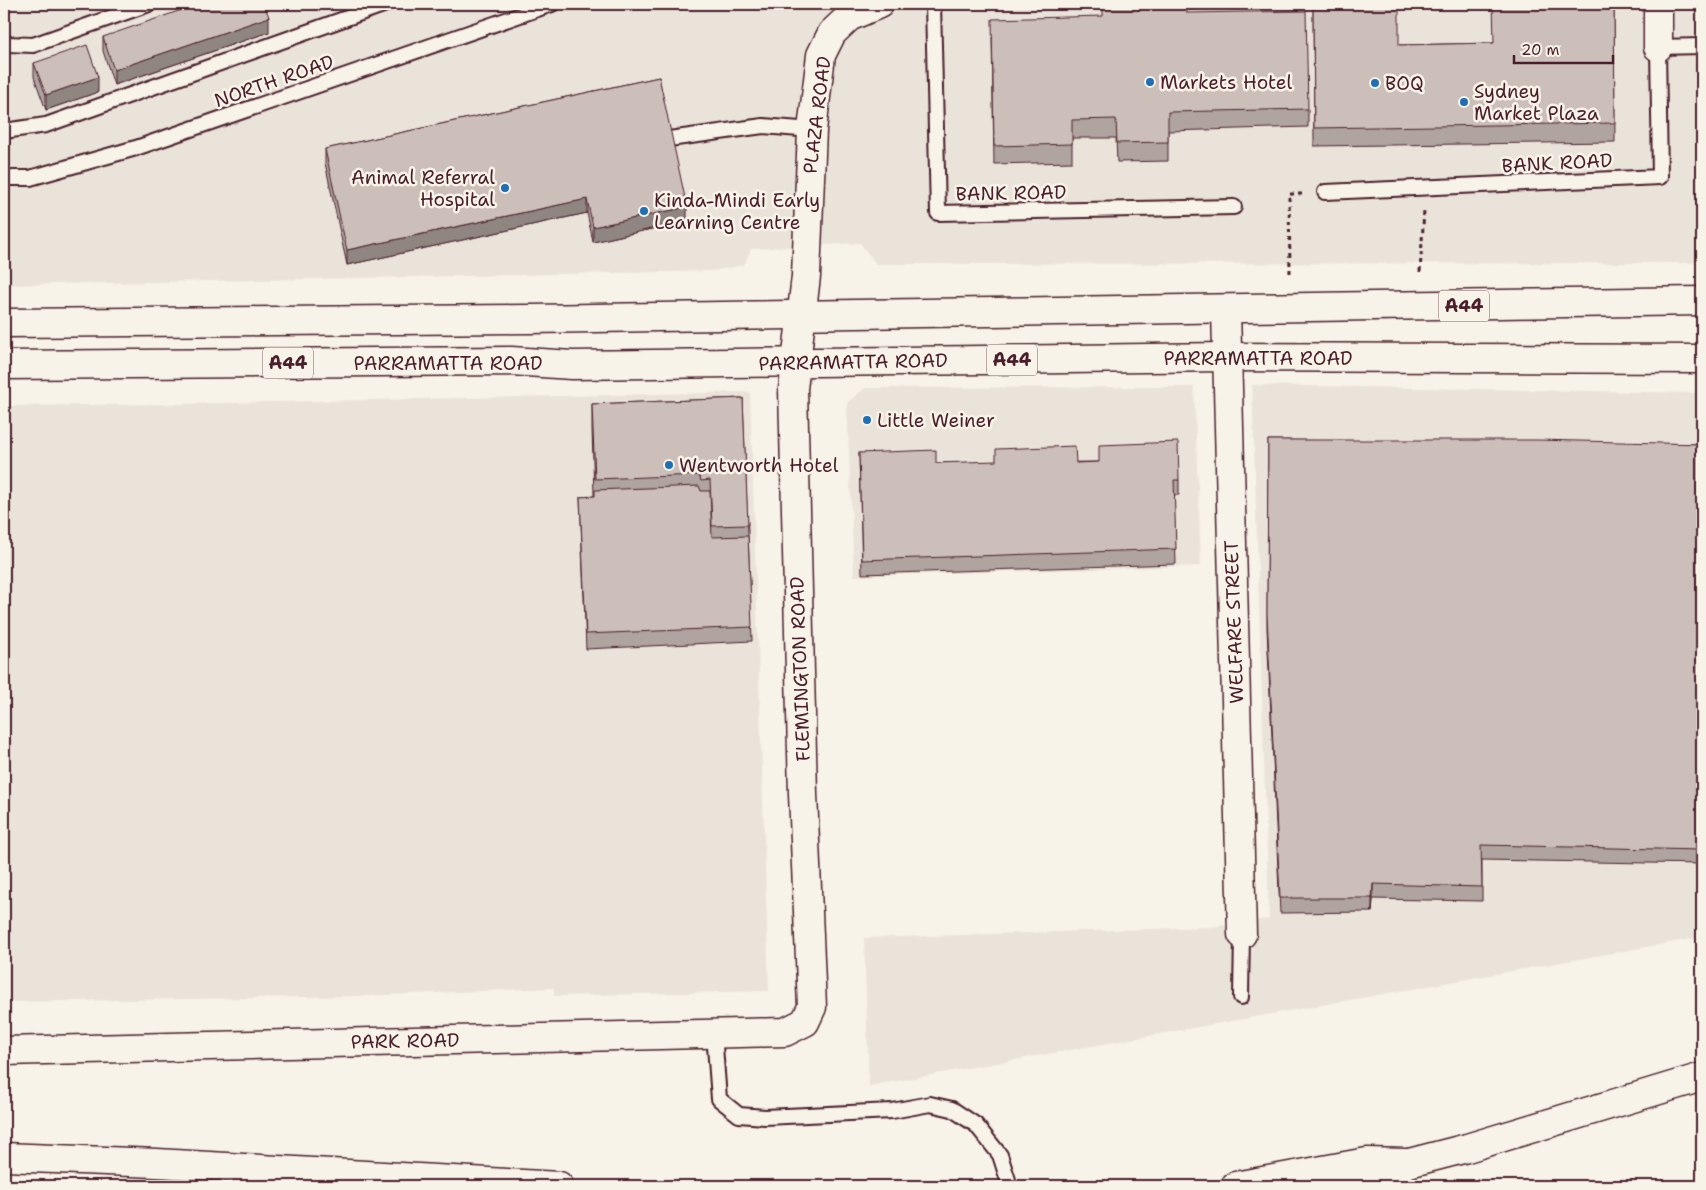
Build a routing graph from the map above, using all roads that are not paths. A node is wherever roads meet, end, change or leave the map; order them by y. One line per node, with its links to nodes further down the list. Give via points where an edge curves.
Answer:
1 (149, 4): 7 (lane, via 33,45 7,44)
2 (386, 4): 11 (lane, via 46,125)
3 (552, 4): 13 (lane, NORTH ROAD, via 136,148 30,178)
4 (879, 4): 10 (main road, PLAZA ROAD, via 849,17 832,33 821,55)
5 (933, 4): 15 (lane, BANK ROAD, via 938,213)
6 (1658, 4): 9 (main road)
7 (4, 41)
8 (1702, 46): 9 (lane)
9 (1658, 47): 14 (lane, BANK ROAD, via 1660,177)
10 (812, 130): 12 (lane, via 763,126); 18 (main road, PLAZA ROAD)
11 (4, 131)
12 (669, 139)
13 (4, 178)
14 (1325, 192)
15 (1234, 207)
16 (1702, 302): 17 (main road, A44)
17 (1226, 310): 18 (main road, A44); 20 (main road, WELFARE STREET)
18 (802, 314): 19 (main road, A44); 22 (main road, FLEMINGTON ROAD)
19 (4, 323)
20 (1226, 357): 21 (main road, PARRAMATTA ROAD / A44); 22 (main road, PARRAMATTA ROAD / A44); 24 (main road, WELFARE STREET)
21 (1702, 359)
22 (798, 362): 23 (main road, PARRAMATTA ROAD / A44); 26 (main road, FLEMINGTON ROAD, via 793,388 795,501 812,1007)
23 (4, 365)
24 (1242, 934): 25 (lane)
25 (1241, 997)
26 (805, 1022): 27 (main road, PARK ROAD, via 785,1032)
27 (714, 1033): 28 (main road, PARK ROAD); 33 (lane, via 719,1099 739,1115 765,1117 892,1111 930,1104 952,1109 976,1124 1000,1155)
28 (4, 1050)
29 (1702, 1078): 31 (main road)
30 (4, 1157): 32 (main road)
31 (1409, 1163): 34 (main road, via 1367,1162); 35 (main road, via 1372,1180)
32 (559, 1186)
33 (1007, 1186)
34 (1235, 1186)
35 (1345, 1186)

